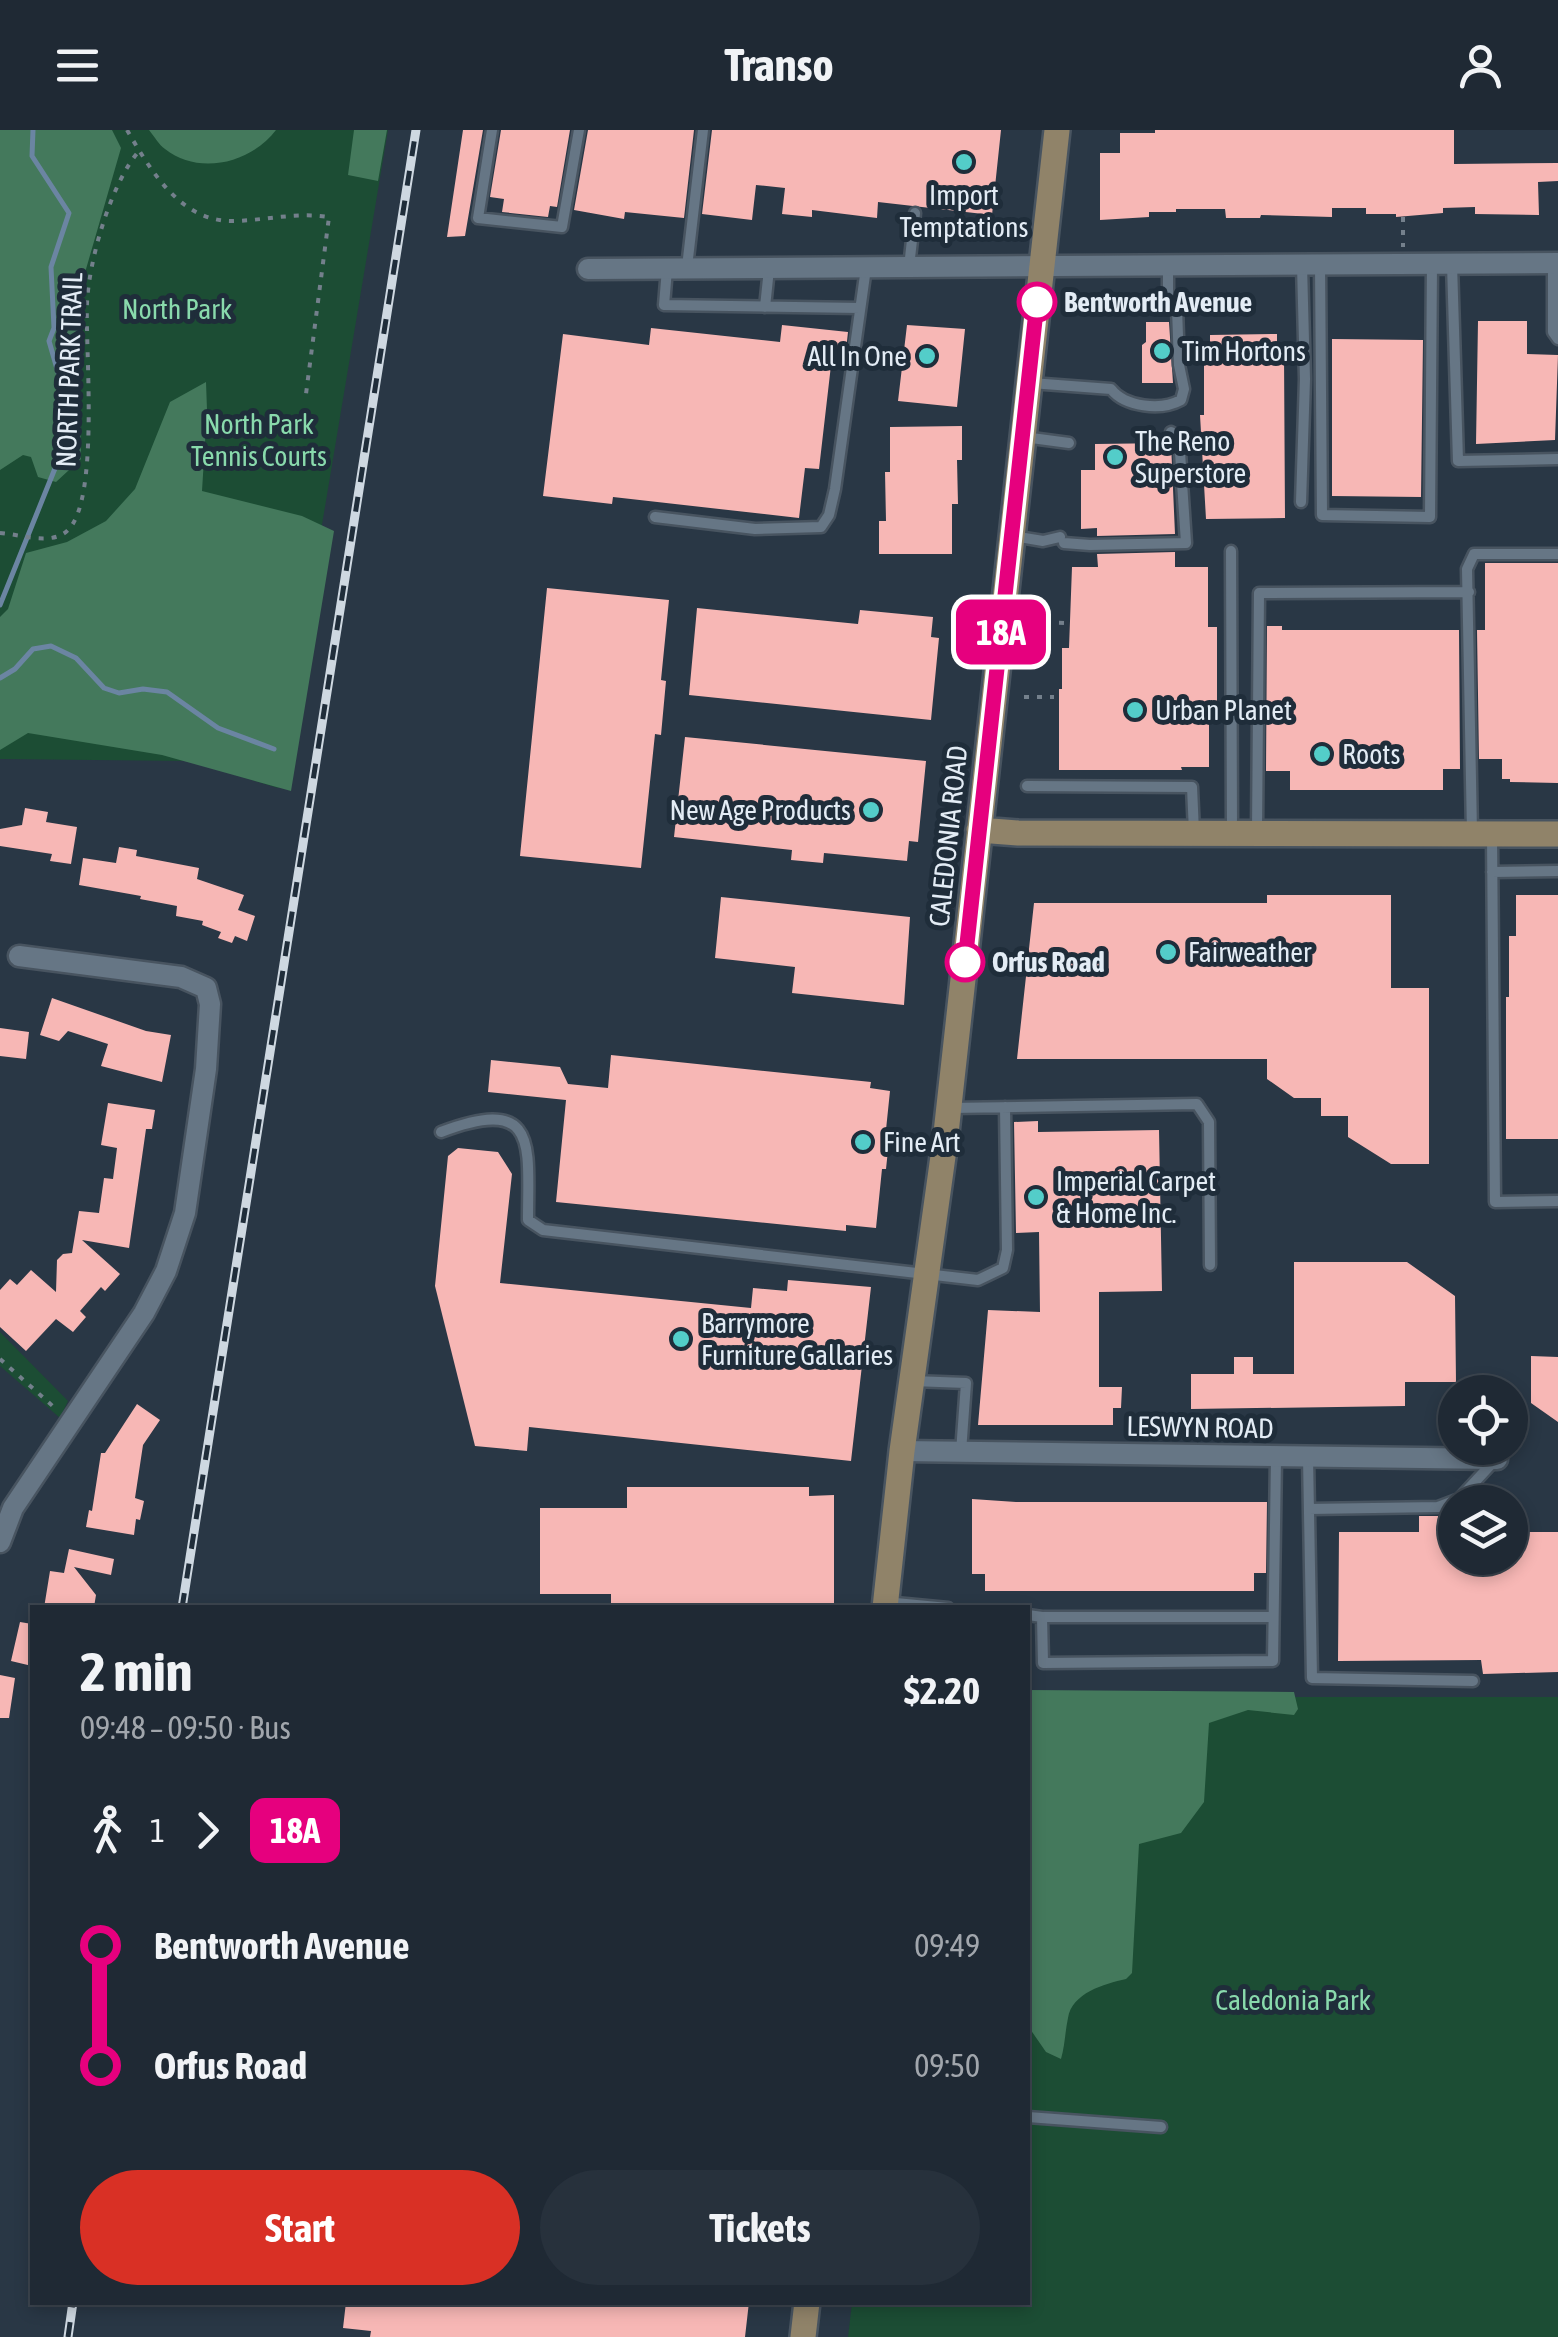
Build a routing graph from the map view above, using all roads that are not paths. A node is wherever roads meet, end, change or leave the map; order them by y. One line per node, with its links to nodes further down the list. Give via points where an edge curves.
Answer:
1 (492, 130): 2 (lane, via 478,218 562,227)
2 (579, 130)
3 (703, 130): 13 (lane)
4 (1057, 130): 9 (street, CALEDONIA ROAD)
5 (915, 213): 12 (lane)
6 (1555, 263): 7 (street); 18 (lane)
7 (1442, 264): 8 (street); 8 (lane, via 1430,517 1322,515); 23 (lane, via 1458,461)
8 (1311, 265): 10 (street); 24 (lane)
9 (1042, 266): 10 (street); 12 (street); 19 (street, CALEDONIA ROAD)
10 (1168, 266): 19 (lane, via 1181,400 1139,404 1111,390)
11 (866, 267): 12 (street); 14 (street); 17 (lane)
12 (910, 267)
13 (677, 268): 14 (street); 15 (street); 16 (lane, via 664,304)
14 (769, 268): 16 (lane)
15 (588, 269)
16 (765, 307): 17 (lane)
17 (860, 308): 25 (lane, via 835,489 821,527 755,529)
18 (1558, 339)
19 (1029, 382): 21 (street, CALEDONIA ROAD)
20 (1172, 432): 26 (lane, via 1179,437 1186,543 1090,546)
21 (1023, 437): 22 (lane); 26 (street, CALEDONIA ROAD)
22 (1069, 444)
23 (1558, 459)
24 (1301, 502)
25 (655, 517)
26 (1012, 536): 31 (street, CALEDONIA ROAD)
27 (1232, 551): 33 (lane)
28 (1558, 554): 29 (lane, via 1474,554)
29 (1469, 592): 33 (lane, via 1258,593); 34 (lane)
30 (1027, 786): 32 (lane, via 1192,787)
31 (979, 830): 32 (street); 40 (street, CALEDONIA ROAD)
32 (1194, 834): 33 (street)
33 (1244, 834): 34 (street)
34 (1482, 834): 35 (street); 36 (lane)
35 (1558, 834)
36 (1492, 872): 37 (lane); 42 (lane, via 1495,1202)
37 (1558, 872)
38 (19, 956): 52 (street, via 180,977 206,988 210,1004 185,1213 166,1271 144,1313)
39 (1005, 1107): 40 (lane); 43 (lane, via 1197,1104 1209,1122); 44 (lane, via 1003,1268 978,1280)
40 (948, 1108): 44 (street, CALEDONIA ROAD)
41 (441, 1132): 44 (lane, via 472,1121 518,1127 528,1143 528,1220 542,1230)
42 (1558, 1201)
43 (1210, 1265)
44 (926, 1276): 45 (street, CALEDONIA ROAD)
45 (912, 1381): 46 (street, CALEDONIA ROAD); 47 (lane, via 966,1383)
46 (902, 1451): 47 (street, LESWYN ROAD); 55 (street, CALEDONIA ROAD)
47 (961, 1452): 48 (street, LESWYN ROAD)
48 (1276, 1456): 49 (street, LESWYN ROAD); 58 (lane)
49 (1308, 1456): 50 (street, LESWYN ROAD); 53 (lane)
50 (1438, 1457)
51 (1491, 1465): 53 (lane, via 1459,1500 1438,1507)
52 (7, 1505): 54 (street)
53 (1309, 1509): 59 (lane, via 1312,1678)
54 (0, 1542)
55 (885, 1605)
56 (1030, 1615): 57 (lane)
57 (1042, 1617): 58 (lane); 58 (lane, via 1043,1662 1273,1661)
58 (1273, 1617)
59 (1473, 1681)
60 (1030, 2117): 61 (lane)
61 (1162, 2127)
62 (807, 2305): 63 (street)
63 (803, 2337)

